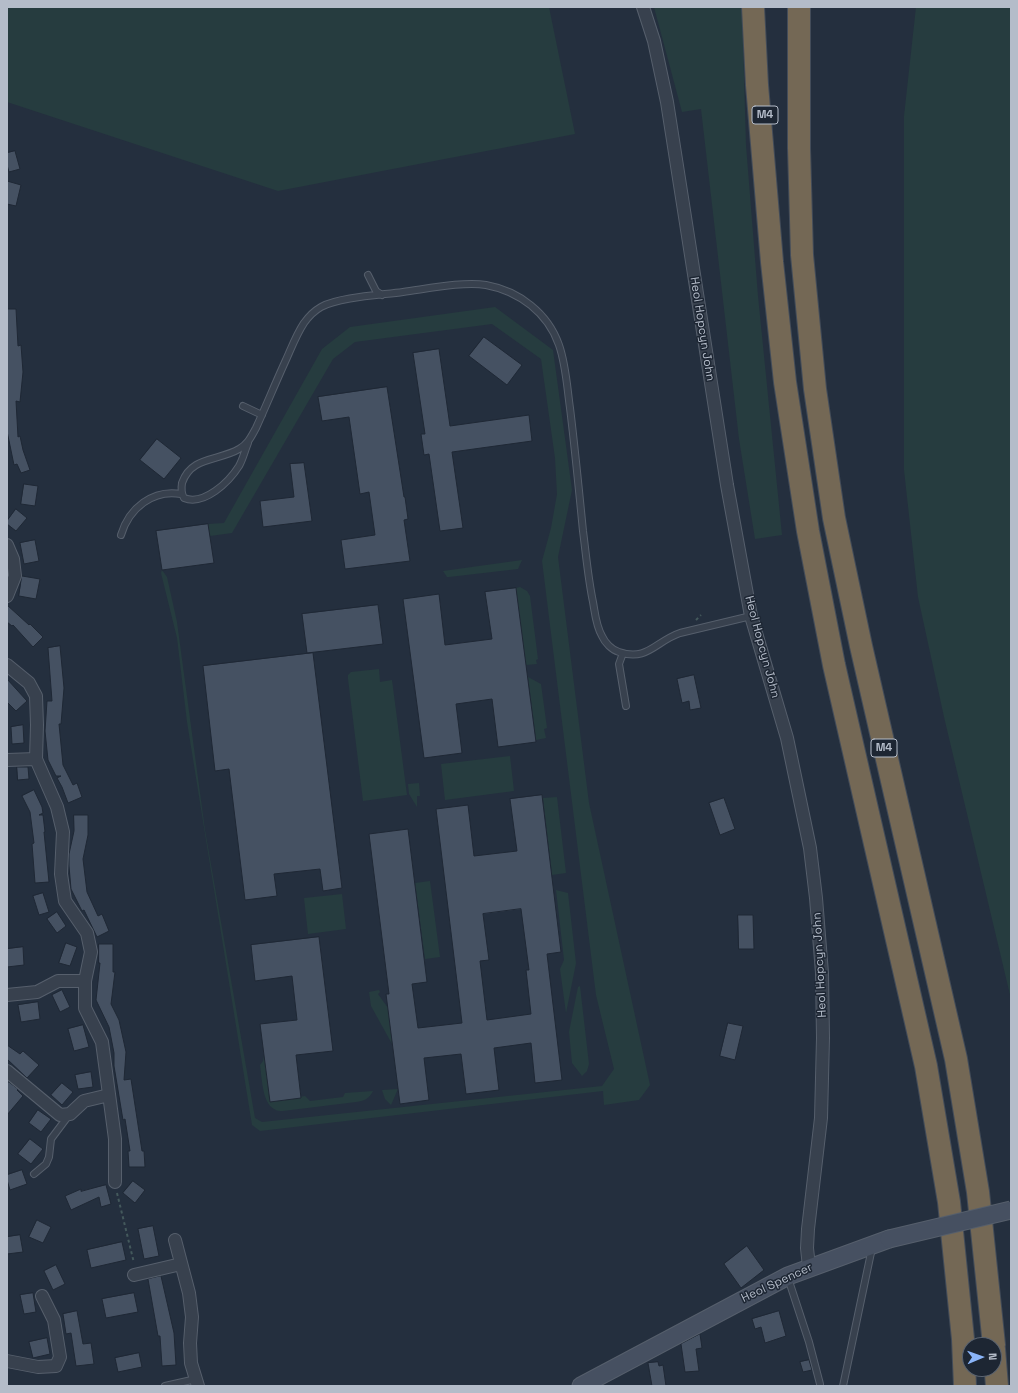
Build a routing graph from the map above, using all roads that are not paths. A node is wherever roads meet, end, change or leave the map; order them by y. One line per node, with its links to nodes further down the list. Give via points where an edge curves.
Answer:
1 (643, 7): 17 (street, Heol Hopcyn John, via 654,41 667,102 725,477)
2 (753, 7): 7 (highway)
3 (768, 7): 7 (highway, M4, via 765,104)
4 (799, 7): 6 (highway, M4)
5 (811, 7): 6 (highway)
6 (799, 148): 38 (highway, M4, via 802,255 815,389 834,518 956,1059 978,1192)
7 (769, 222): 45 (highway, M4, via 785,382 808,531 834,665 926,1066 949,1202 963,1339)
8 (368, 275): 9 (lane, via 376,290)
9 (382, 295): 11 (lane, via 332,302 311,314 298,333); 18 (lane, via 484,284 512,292 526,301 539,312 550,328 559,345 564,367 591,593 602,636 615,651)
10 (243, 406): 11 (lane)
11 (262, 415): 12 (lane)
12 (248, 443): 13 (lane, via 226,455 205,460 195,466 184,480); 13 (lane, via 232,476 218,488 195,500 184,498)
13 (181, 494): 14 (lane, via 165,493 142,503 131,514)
14 (121, 535)
15 (7, 545): 16 (street, via 16,576)
16 (7, 596)
17 (751, 616): 18 (lane, via 680,633 645,653); 34 (street, Heol Hopcyn John, via 787,738 810,848 816,898 822,973 823,1038 821,1118 808,1229)
18 (623, 654): 20 (lane, via 619,664)
19 (7, 666): 21 (street, via 29,683 36,696)
20 (626, 706)
21 (36, 759): 22 (street); 23 (street, via 57,807 63,832 61,874 65,901 87,933 91,952)
22 (7, 760)
23 (85, 981): 24 (street, via 58,981 37,992); 26 (street, via 85,1008 102,1042)
24 (7, 995)
25 (7, 1071): 27 (street, via 60,1115)
26 (109, 1095): 27 (street, via 84,1101); 29 (street, via 115,1139)
27 (70, 1114): 28 (lane, via 51,1138 46,1164)
28 (34, 1174)
29 (115, 1182)
30 (1011, 1210): 32 (street, Heol Spencer, bridge)
31 (175, 1240): 33 (street)
32 (872, 1245): 34 (street, Heol Spencer); 44 (lane)
33 (181, 1264): 35 (street); 40 (street, via 189,1293 192,1317 191,1363)
34 (809, 1267): 36 (street, Heol Spencer)
35 (134, 1269)
36 (788, 1276): 41 (lane); 43 (street, Heol Spencer)
37 (42, 1296): 39 (street, via 54,1320 60,1357 56,1366 38,1367)
38 (993, 1337)
39 (7, 1361)
40 (197, 1383): 42 (lane)
41 (820, 1384)
42 (166, 1386)
43 (581, 1386)
44 (843, 1386)
45 (965, 1386)

